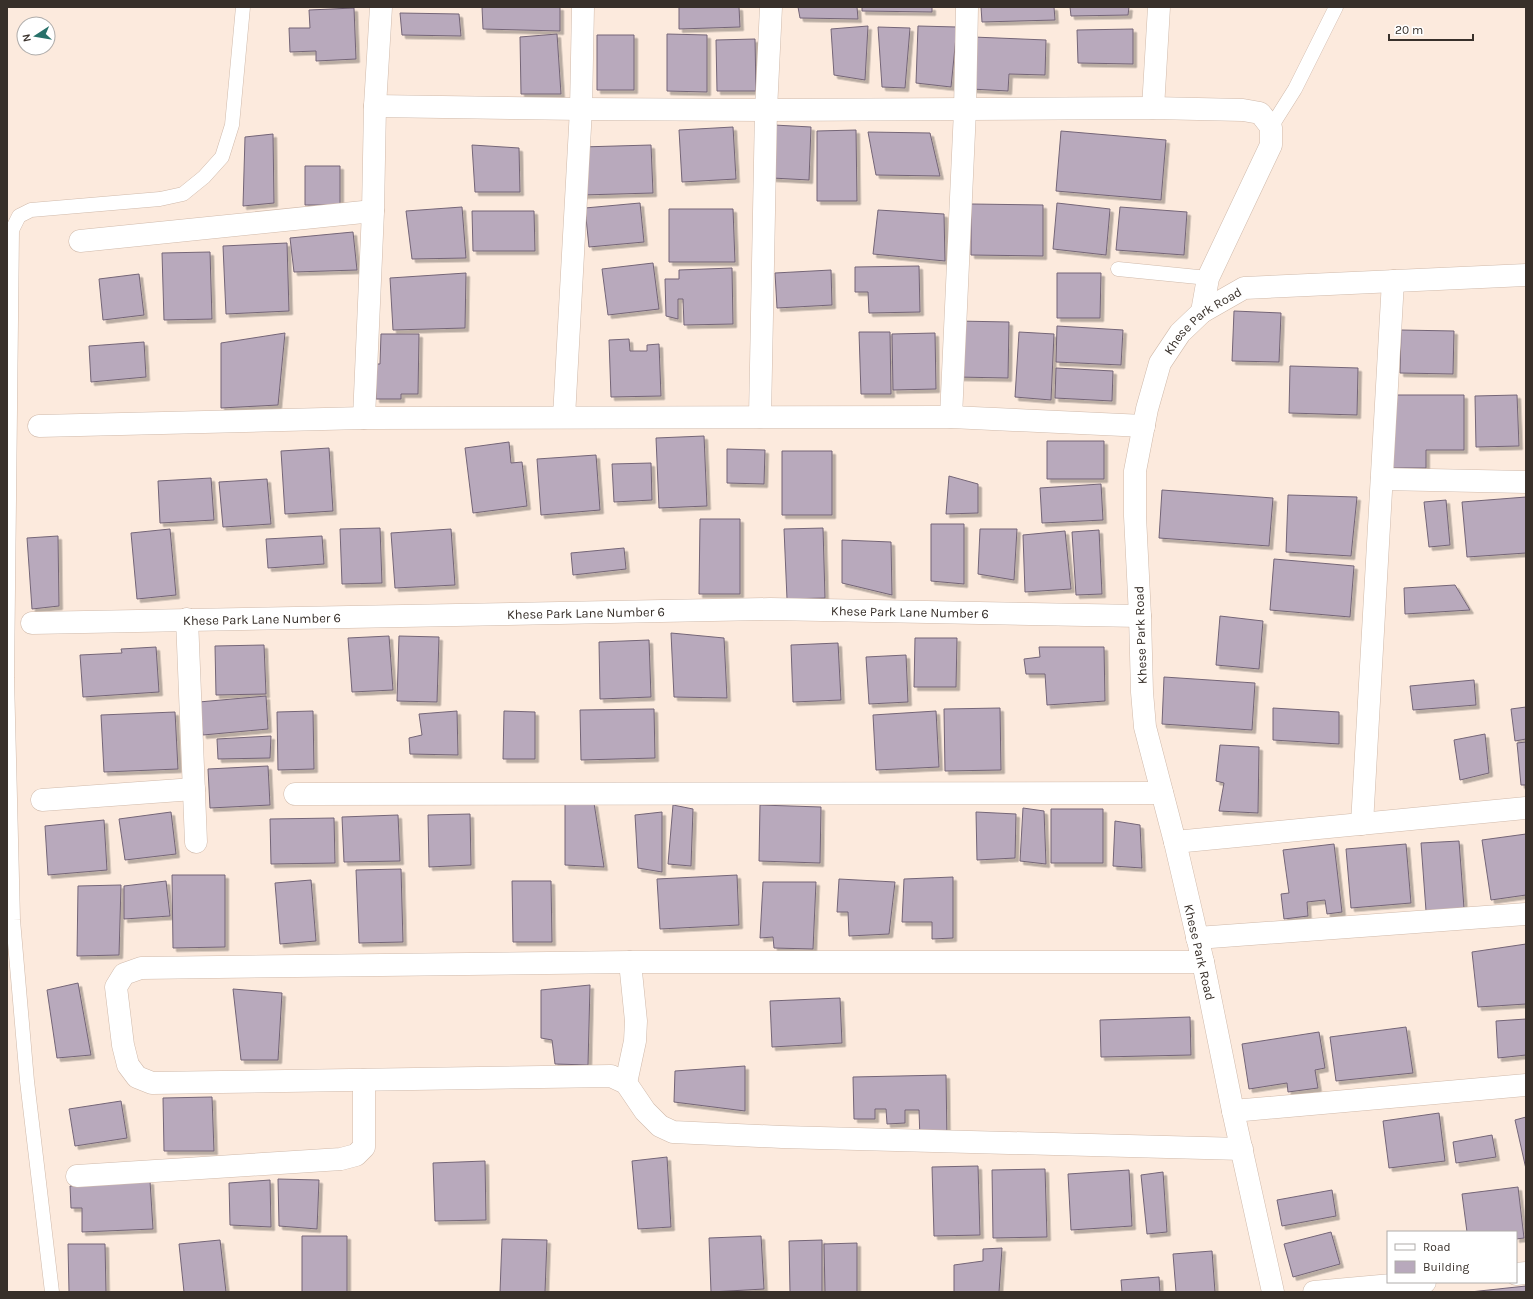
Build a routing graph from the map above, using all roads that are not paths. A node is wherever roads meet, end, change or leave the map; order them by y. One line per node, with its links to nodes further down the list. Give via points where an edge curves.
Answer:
1 (243, 7): 51 (lane, via 232,125 222,157 204,177 183,194 160,199 31,210 19,216 12,230 7,678 13,920 26,1081)
2 (380, 7): 8 (street)
3 (583, 7): 10 (street)
4 (771, 7): 11 (street)
5 (967, 7): 12 (street)
6 (1158, 7): 9 (street)
7 (1336, 7): 13 (lane, via 1296,89)
8 (376, 106): 10 (street); 14 (street)
9 (1152, 108): 12 (street); 13 (street, via 1243,110 1260,113)
10 (581, 109): 11 (street); 21 (street)
11 (766, 110): 12 (street); 22 (street)
12 (965, 110): 23 (street)
13 (1271, 127): 18 (street, via 1271,145)
14 (373, 212): 15 (street); 24 (street)
15 (80, 240)
16 (1118, 269): 18 (lane)
17 (1526, 275): 19 (street, Khese Park Road)
18 (1208, 278): 20 (street)
19 (1393, 281): 20 (street, Khese Park Road, via 1244,288); 27 (street)
20 (1202, 312): 26 (street, Khese Park Road, via 1180,333 1160,363)
21 (564, 417): 22 (street); 24 (street)
22 (760, 417): 23 (street)
23 (951, 417): 26 (street)
24 (364, 418): 25 (street)
25 (38, 426)
26 (1144, 426): 29 (street, Khese Park Road, via 1135,471)
27 (1382, 479): 28 (street); 37 (street)
28 (1526, 482)
29 (1140, 616): 30 (street, Khese Park Lane Number 6, via 770,609); 33 (street, Khese Park Road, via 1145,727)
30 (187, 619): 31 (street, Khese Park Lane Number 6); 32 (street)
31 (32, 623)
32 (194, 790): 35 (street); 38 (street)
33 (1162, 793): 34 (street); 39 (street, Khese Park Road)
34 (295, 794)
35 (42, 800)
36 (1526, 808): 37 (street)
37 (1362, 824): 39 (street)
38 (196, 842)
39 (1175, 842): 41 (street, Khese Park Road)
40 (1526, 914): 41 (street)
41 (1197, 938): 43 (street, Khese Park Road)
42 (630, 962): 43 (street); 44 (street, via 141,968 124,974 116,987 128,1065 137,1077 152,1083); 45 (street, via 636,1021 635,1041)
43 (1203, 962): 47 (street, Khese Park Road)
44 (364, 1080): 45 (street, via 611,1076); 49 (street, via 364,1147 356,1155 341,1159)
45 (626, 1083): 48 (street, via 645,1111 660,1126 673,1132)
46 (1526, 1085): 47 (street)
47 (1233, 1111): 48 (street, Khese Park Road)
48 (1242, 1149): 52 (street, Khese Park Road)
49 (78, 1176)
50 (1414, 1283): 53 (street)
51 (52, 1292)
52 (1273, 1292)
53 (1314, 1292)

